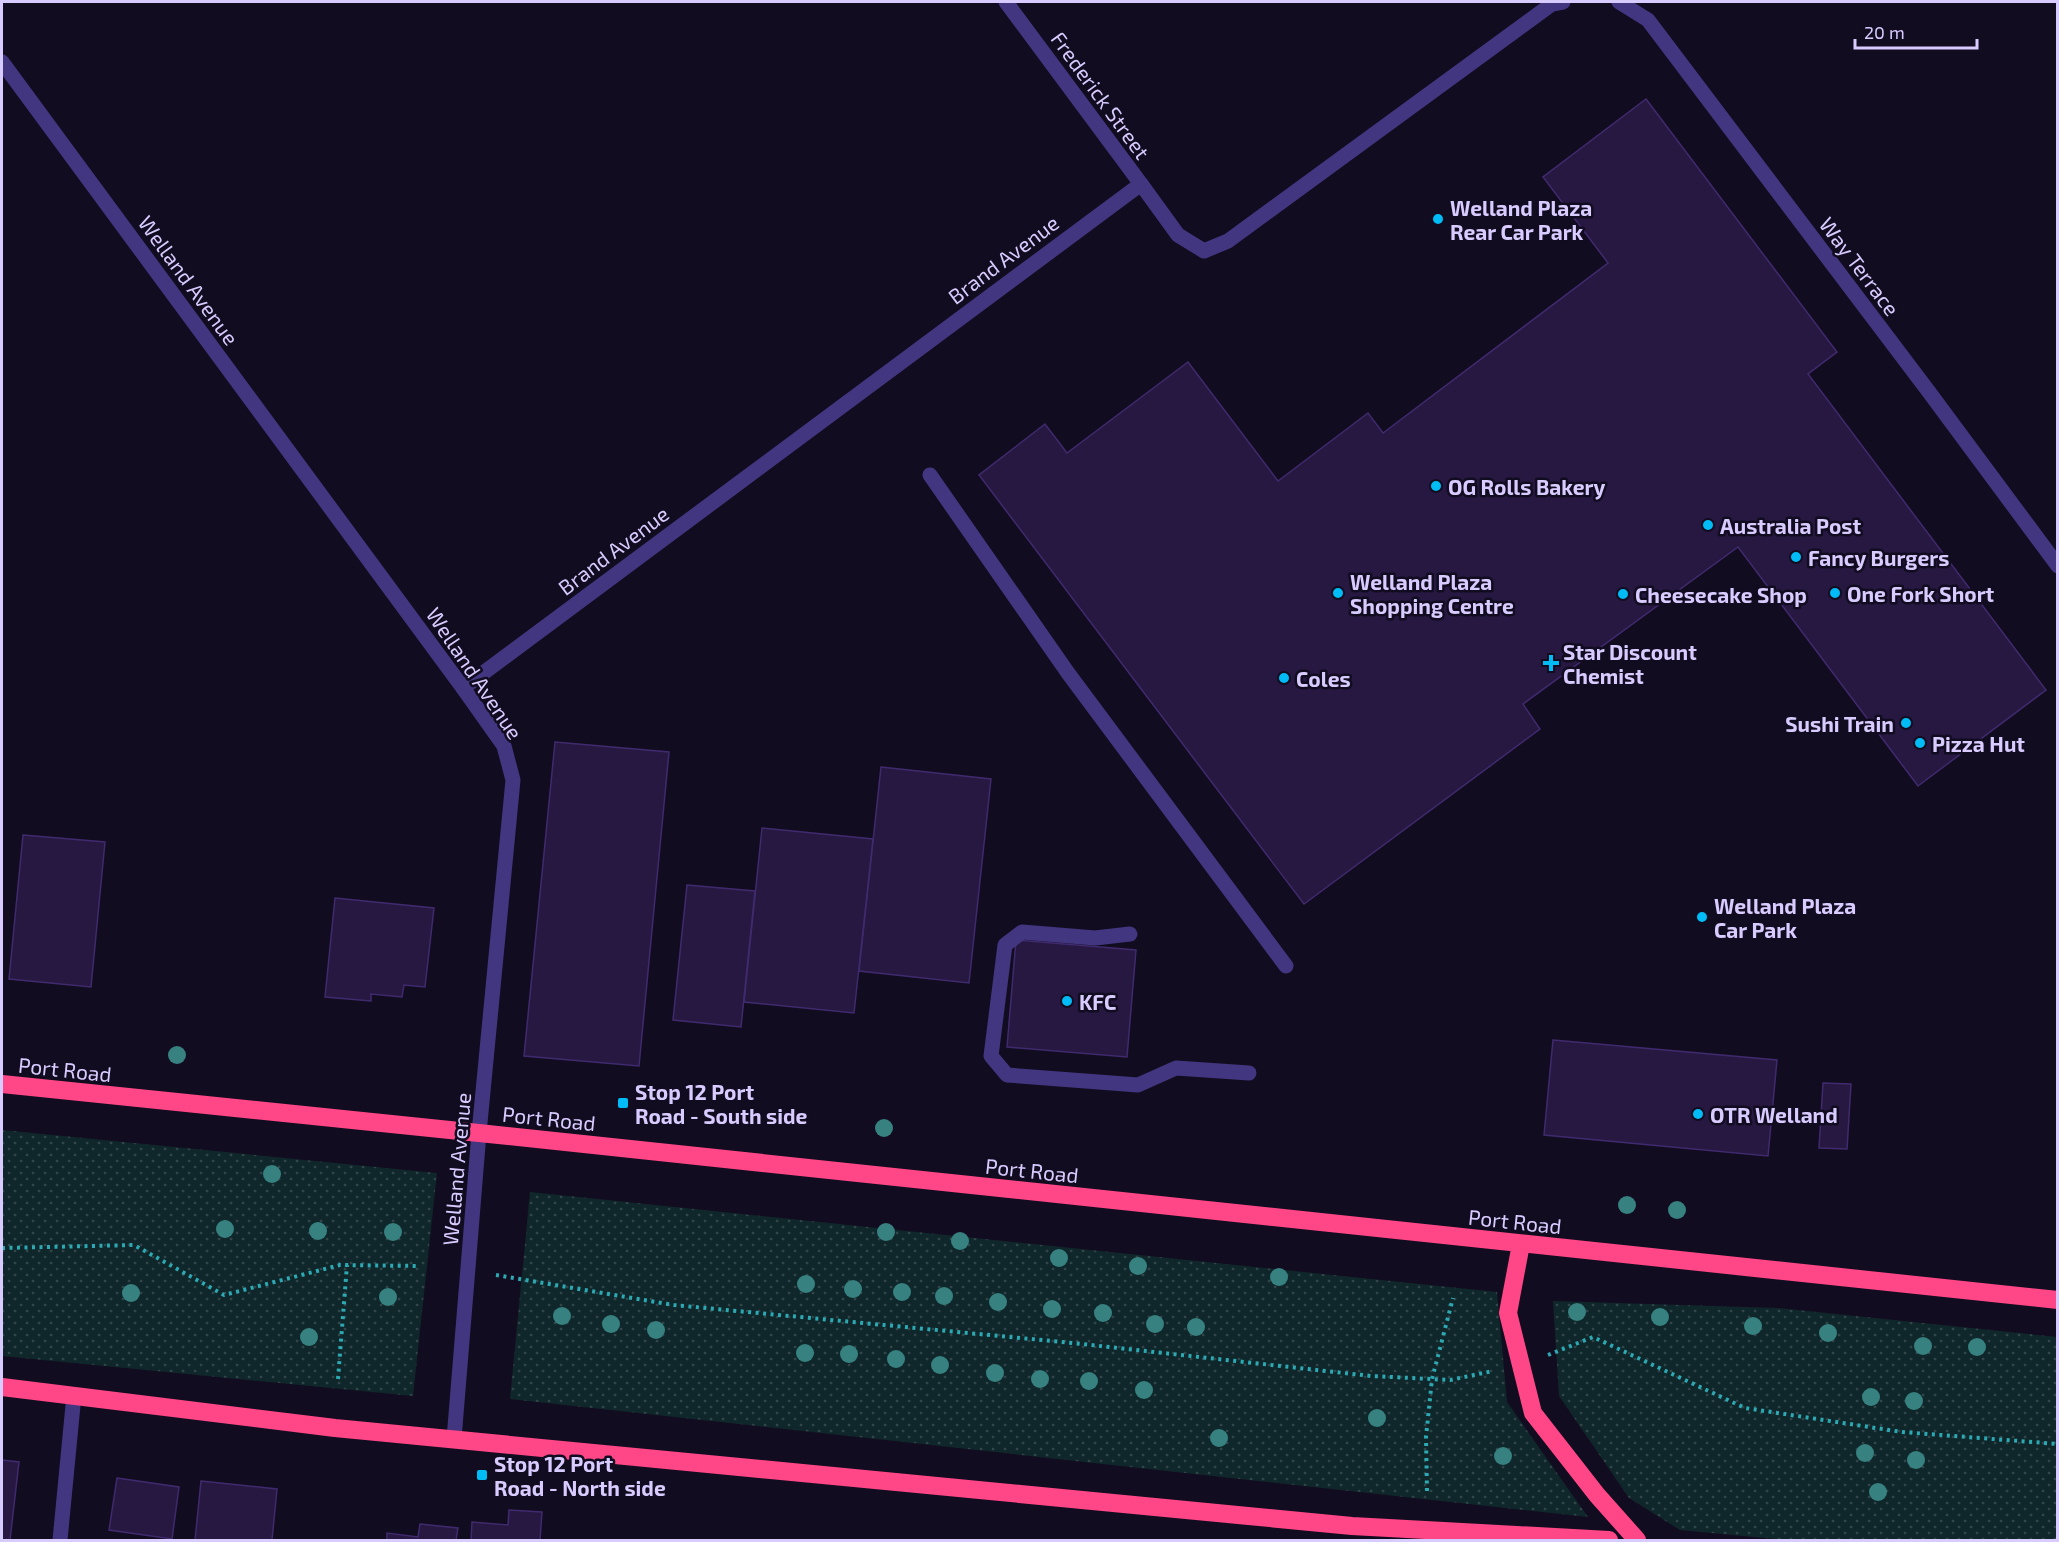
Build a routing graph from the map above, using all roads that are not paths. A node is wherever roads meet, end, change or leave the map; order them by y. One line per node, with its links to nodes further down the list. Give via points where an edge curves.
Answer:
1 (1006, 2): 5 (street, Frederick Street)
2 (1563, 2): 5 (street, via 1552,4 1481,54 1228,241 1203,251 1178,236)
3 (1619, 2): 7 (street, Way Terrace, via 1648,20)
4 (2, 62): 8 (street, Welland Avenue)
5 (1141, 184): 8 (street, Brand Avenue)
6 (930, 476): 10 (street, via 1068,673)
7 (2058, 566)
8 (463, 688): 13 (street, Welland Avenue, via 504,746 513,780)
9 (1130, 934): 11 (street, via 1095,938 1022,932 1005,945 991,1056 996,1063 1007,1075 1138,1085 1176,1068)
10 (1286, 966)
11 (1249, 1073)
12 (2, 1084): 13 (highway, Port Road)
13 (479, 1133): 14 (highway, Port Road); 18 (street, Welland Avenue)
14 (1521, 1244): 15 (highway, Port Road); 22 (highway, via 1508,1313 1533,1413)
15 (2058, 1300)
16 (2, 1387): 17 (highway)
17 (74, 1395): 18 (highway); 20 (street)
18 (454, 1439): 19 (highway)
19 (1351, 1533): 21 (highway)
20 (60, 1540)
21 (1609, 1540)
22 (1637, 1540)

